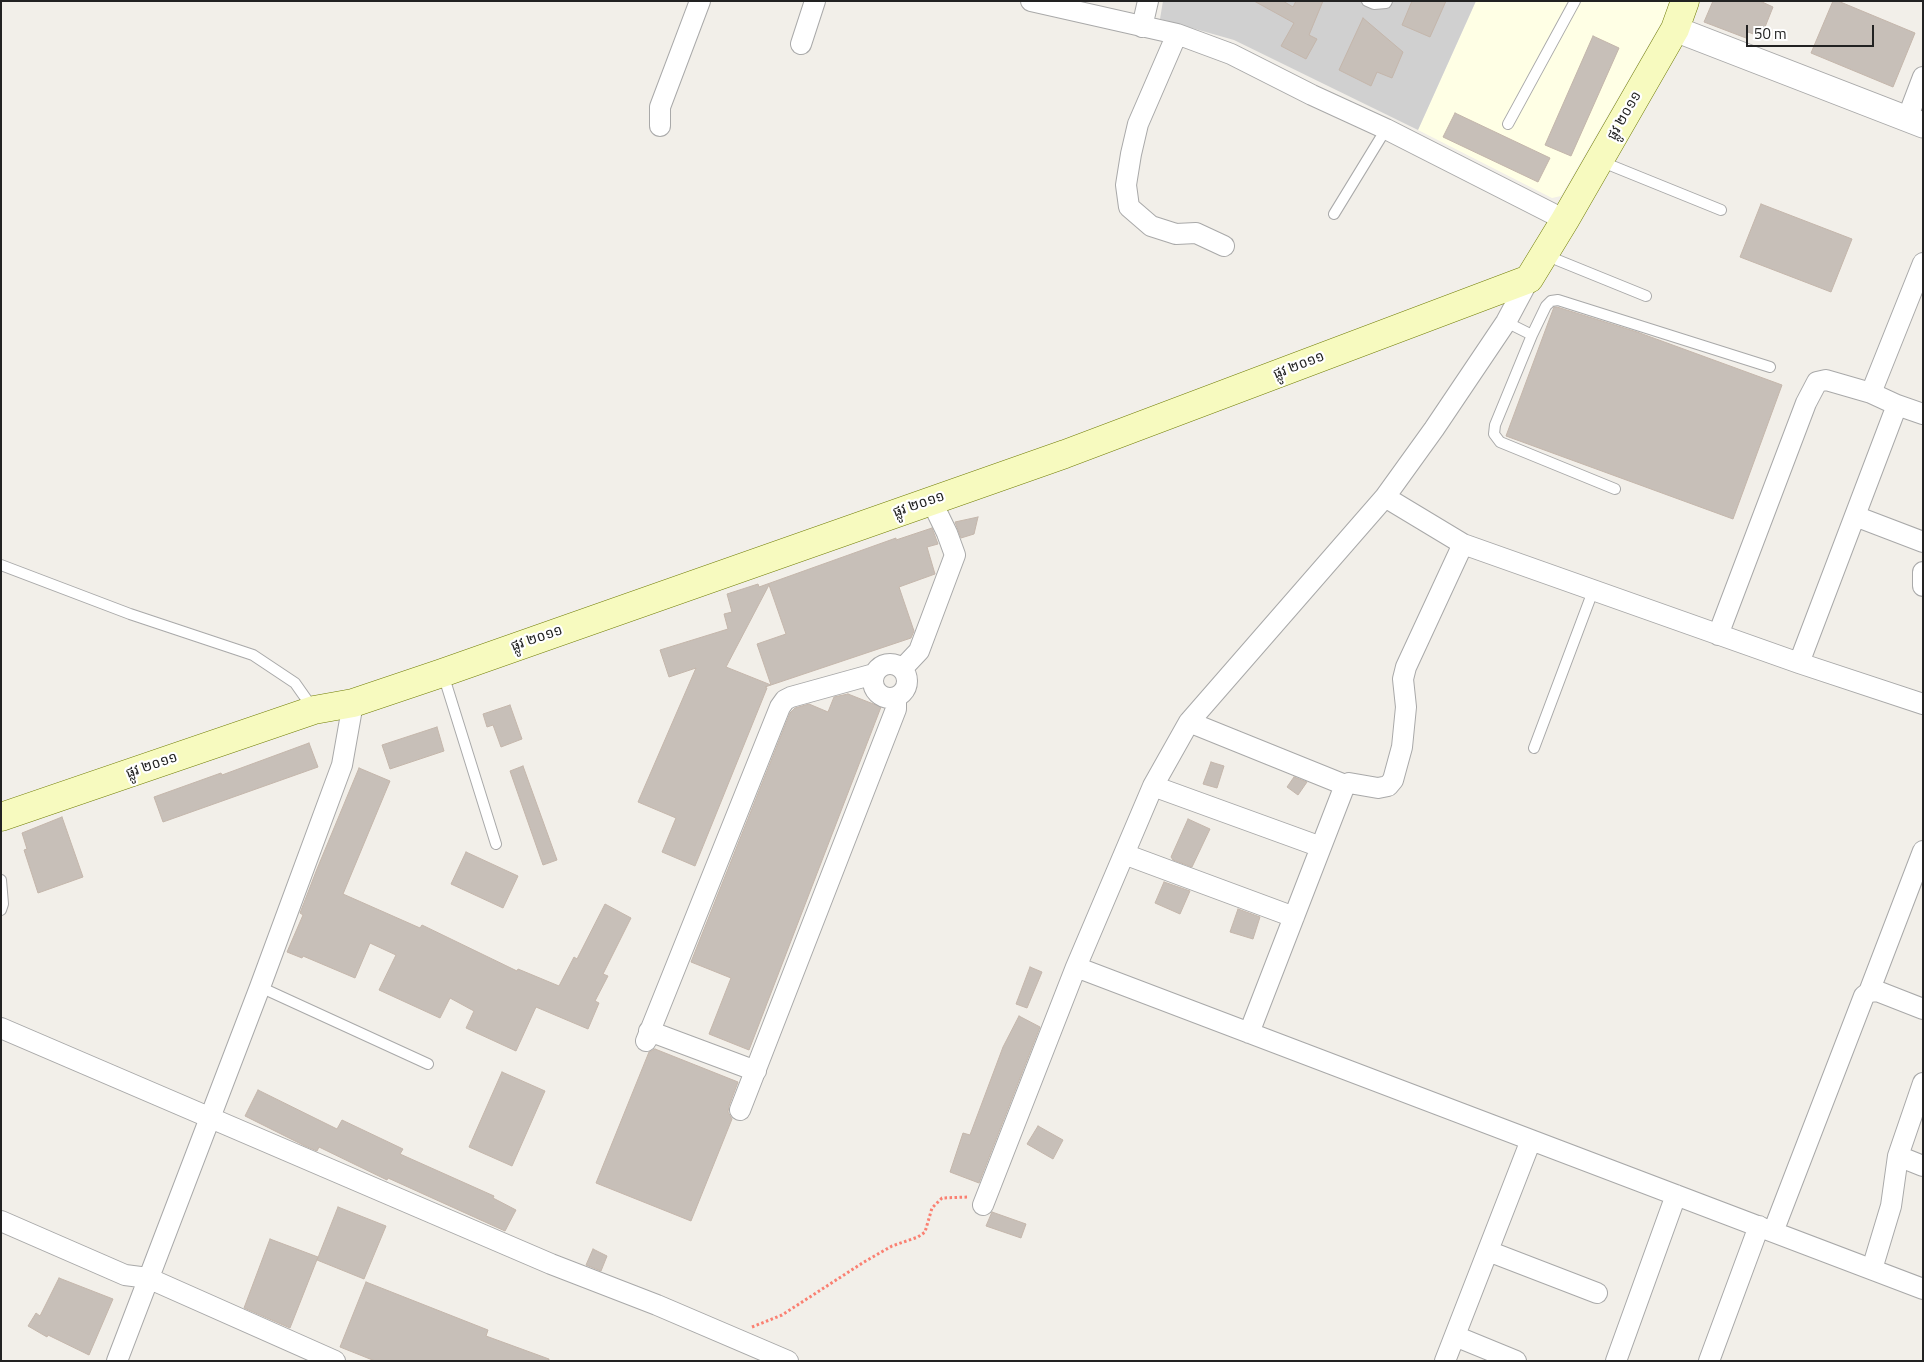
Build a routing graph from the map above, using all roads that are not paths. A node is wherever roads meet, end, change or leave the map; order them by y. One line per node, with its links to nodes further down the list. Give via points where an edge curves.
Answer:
1 (700, 1): 16 (street, via 660,107)
2 (816, 1): 12 (street)
3 (1031, 1): 9 (street)
4 (1148, 1): 9 (street)
5 (1367, 1): 6 (lane, via 1374,4)
6 (1387, 1)
7 (1575, 1): 15 (lane)
8 (1685, 1): 10 (main road, ផ្លូវ ២០១១)
9 (1142, 27): 11 (street)
10 (1675, 29): 14 (street); 18 (main road, ផ្លូវ ២០១១)
11 (1177, 34): 17 (street, via 1231,54); 22 (street, via 1138,124 1126,185 1129,207 1152,226 1176,234 1196,233)
12 (801, 44)
13 (1923, 77): 14 (street)
14 (1915, 122)
15 (1508, 124)
16 (660, 126)
17 (1386, 129): 20 (lane); 21 (street)
18 (1599, 160): 19 (lane); 21 (main road, ផ្លូវ ២០១១)
19 (1721, 210)
20 (1334, 214)
21 (1565, 220): 23 (main road, ផ្លូវ ២០១១)
22 (1224, 246)
23 (1544, 255): 25 (main road, ផ្លូវ ២០១១); 26 (lane)
24 (1923, 263): 30 (street)
25 (1529, 279): 27 (street); 35 (main road, ផ្លូវ ២០១១, via 1065,454)
26 (1646, 296)
27 (1506, 322): 28 (lane); 34 (street)
28 (1532, 335): 29 (lane, via 1546,306 1558,300); 33 (lane, via 1494,434 1500,442)
29 (1770, 367)
30 (1871, 393): 31 (street); 43 (street, via 1826,380 1817,382 1806,403)
31 (1897, 405): 32 (street); 36 (street)
32 (1923, 414)
33 (1615, 489)
34 (1385, 497): 38 (street); 52 (street)
35 (931, 500): 45 (street, via 955,555 919,651); 46 (main road, ផ្លូវ ២០១១)
36 (1855, 516): 37 (street); 44 (street)
37 (1923, 542)
38 (1463, 544): 42 (street); 54 (street, via 1406,667 1403,679 1405,728 1393,780 1384,788)
39 (1, 565): 51 (lane, via 130,614 253,655 295,683)
40 (1923, 572): 41 (street)
41 (1923, 586)
42 (1593, 591): 43 (street); 53 (lane)
43 (1718, 635): 44 (street)
44 (1799, 663): 50 (street)
45 (902, 669): 47 (street, via 887,664); 48 (street, via 906,684)
46 (442, 673): 49 (main road, ផ្លូវ ២០១១); 57 (lane)
47 (874, 674): 48 (street, via 876,690 884,697); 71 (street, via 791,697 780,707 648,1036)
48 (896, 697): 71 (street, via 896,709)
49 (353, 703): 51 (main road, ផ្លូវ ២០១១); 65 (street, via 342,765)
50 (1923, 704)
51 (314, 710): 56 (main road, ផ្លូវ ២០១១)
52 (1188, 722): 54 (street); 55 (street)
53 (1534, 748)
54 (1345, 785): 58 (street)
55 (1153, 786): 58 (street); 60 (street)
56 (1, 817)
57 (496, 844)
58 (1321, 847): 63 (street)
59 (1923, 852): 66 (street)
60 (1124, 854): 63 (street); 64 (street)
61 (1, 880): 62 (lane)
62 (1, 910)
63 (1294, 917): 69 (street)
64 (1076, 967): 69 (street); 79 (street)
65 (260, 988): 70 (lane); 74 (street)
66 (1869, 992): 67 (street, via 1877,991); 81 (street, via 1864,996)
67 (1923, 1009)
68 (1, 1028): 74 (street)
69 (1249, 1033): 75 (street)
70 (428, 1064)
71 (756, 1071): 73 (street)
72 (1923, 1083): 76 (street)
73 (740, 1110)
74 (210, 1116): 84 (street); 90 (street, via 551,1264)
75 (1531, 1140): 78 (street); 82 (street)
76 (1898, 1156): 77 (street); 83 (street, via 1891,1206)
77 (1923, 1166)
78 (1676, 1195): 81 (street); 93 (street)
79 (983, 1203)
80 (1, 1221): 84 (street, via 125,1275)
81 (1766, 1229): 83 (street); 94 (street)
82 (1488, 1251): 86 (street); 87 (street)
83 (1872, 1270): 85 (street)
84 (148, 1278): 88 (street); 89 (street)
85 (1923, 1289)
86 (1597, 1293)
87 (1455, 1336): 91 (street); 92 (street)
88 (117, 1361)
89 (335, 1361)
90 (788, 1361)
91 (1445, 1361)
92 (1516, 1361)
93 (1616, 1361)
94 (1709, 1361)

